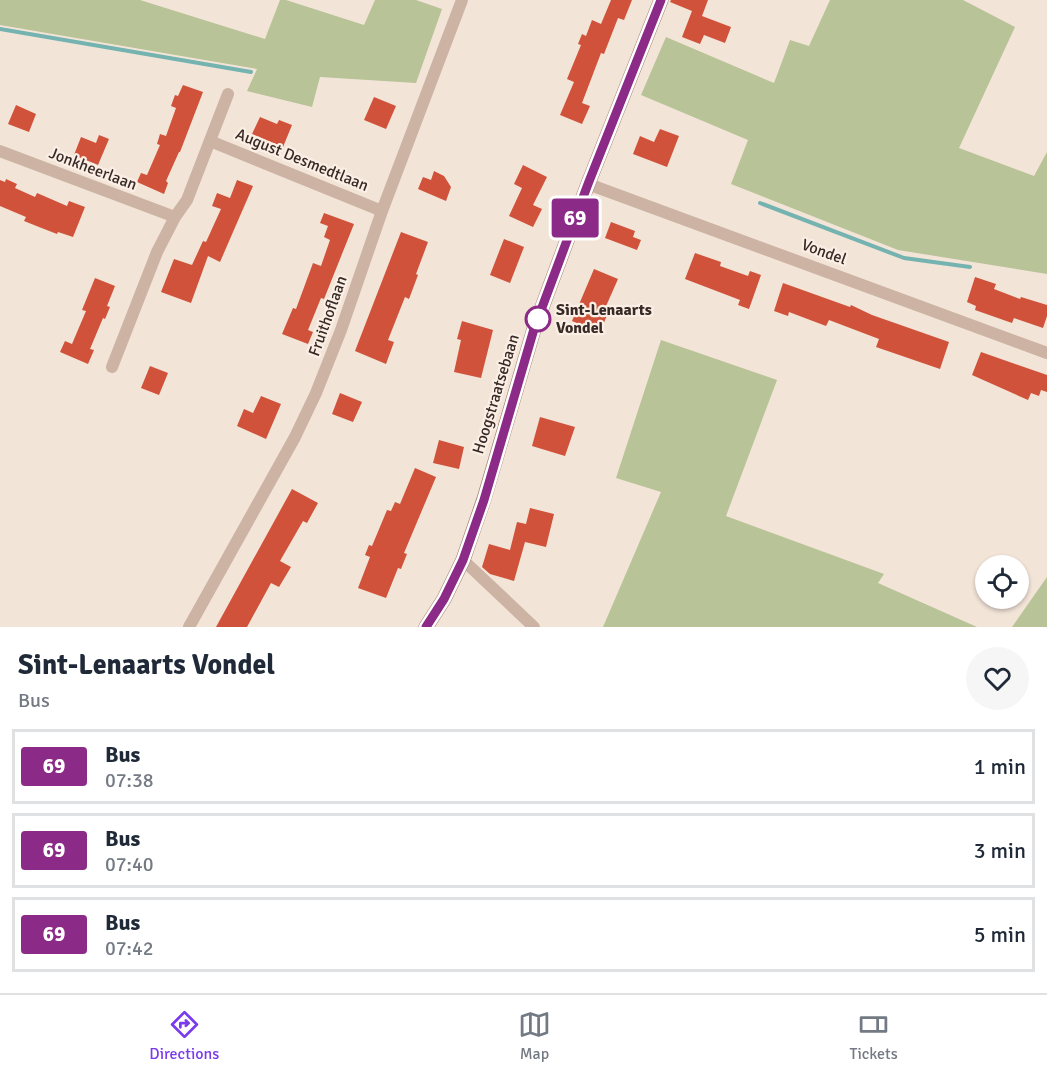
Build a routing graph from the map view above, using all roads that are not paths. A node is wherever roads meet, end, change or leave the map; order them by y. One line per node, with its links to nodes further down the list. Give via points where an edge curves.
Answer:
1 (462, 0): 7 (street, Fruithoflaan)
2 (661, 0): 6 (main road, Hoogstraatsebaan)
3 (228, 94): 4 (street, August Desmedtlaan)
4 (210, 141): 7 (street, August Desmedtlaan); 8 (street, August Desmedtlaan, via 188,200)
5 (0, 151): 8 (street, Jonkheerlaan)
6 (588, 184): 9 (street, Vondel); 11 (main road, Hoogstraatsebaan, via 534,329)
7 (382, 211): 12 (street, Fruithoflaan, via 316,393)
8 (175, 217): 10 (street, August Desmedtlaan, via 157,252)
9 (1047, 353)
10 (112, 367)
11 (463, 560): 13 (main road, Hoogstraatsebaan); 14 (street)
12 (189, 627)
13 (426, 627)
14 (534, 627)

